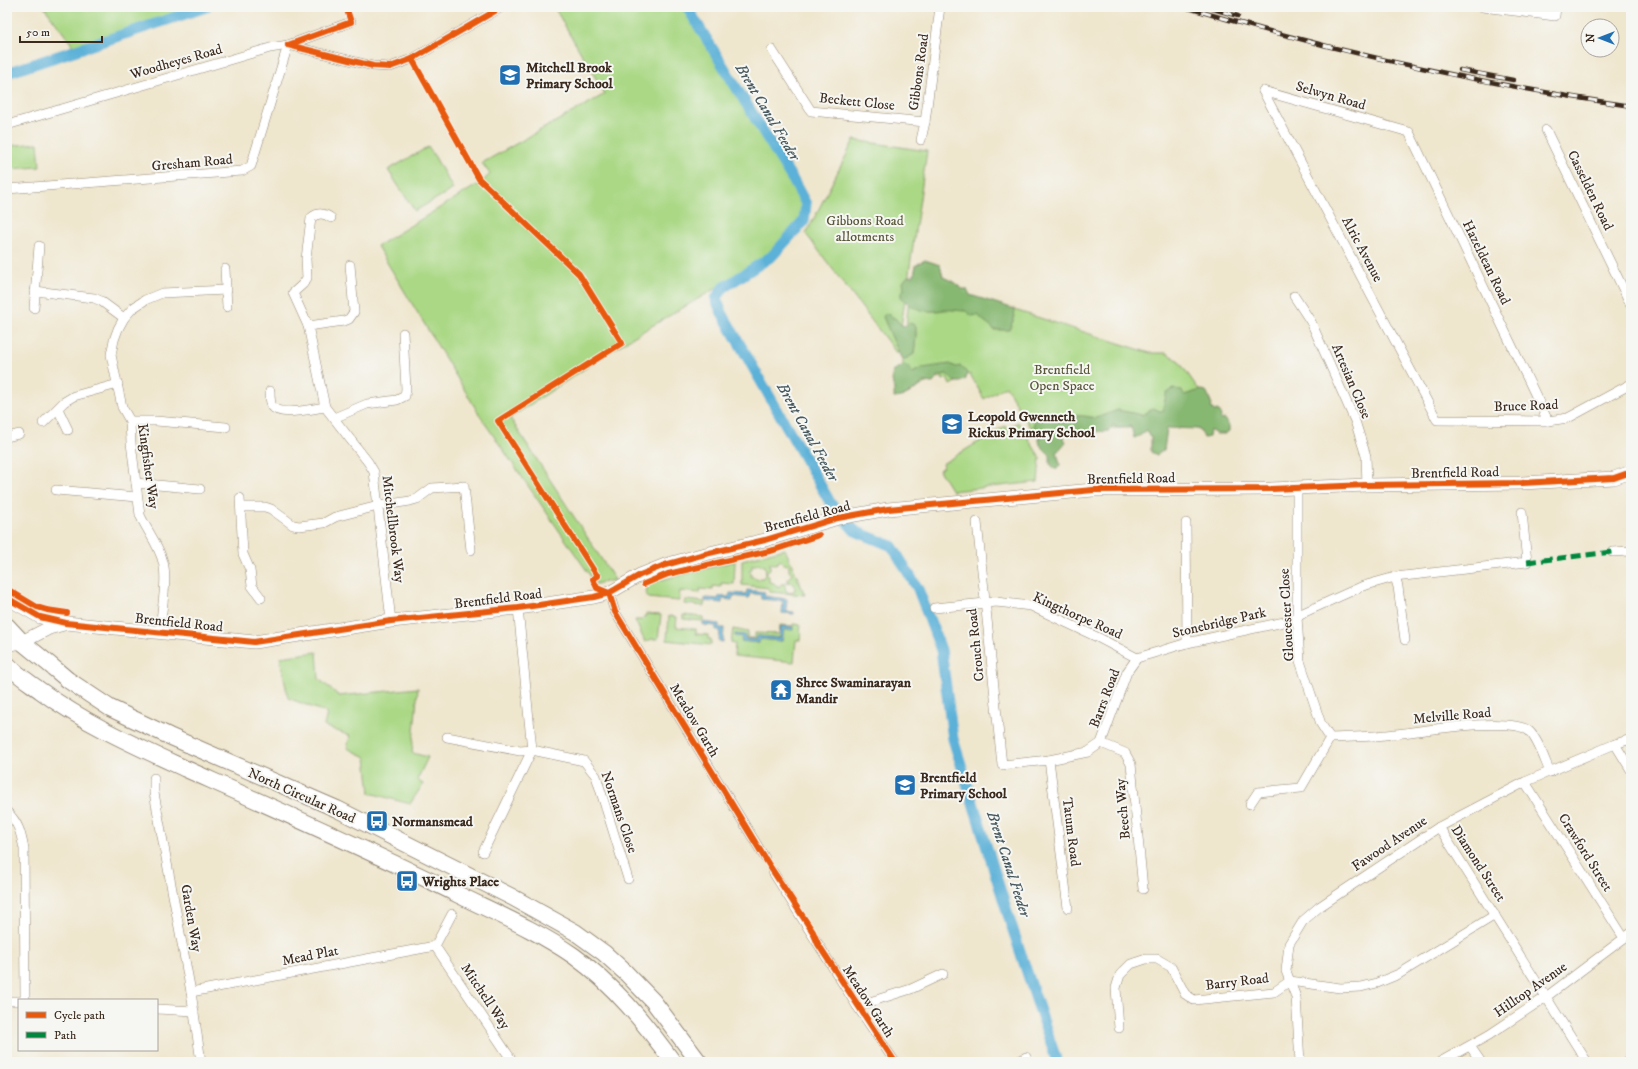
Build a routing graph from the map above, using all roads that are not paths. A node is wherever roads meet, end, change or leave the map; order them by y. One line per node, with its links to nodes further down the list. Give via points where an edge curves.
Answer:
1 (502, 7): 6 (street, via 412,59 390,67 373,66)
2 (940, 7): 9 (street, Gibbons Road)
3 (1482, 7): 4 (street, via 1555,16)
4 (1556, 7)
5 (351, 22): 6 (street, Woodheyes Road)
6 (288, 45): 10 (street, Woodheyes Road, via 270,48); 14 (street, Gresham Road, via 251,166 242,171)
7 (772, 50): 9 (street, Beckett Close, via 811,111)
8 (1263, 91): 11 (street, Selwyn Road); 34 (street, Alric Avenue)
9 (925, 122): 13 (street, Gibbons Road)
10 (7, 125)
11 (1391, 127): 35 (street, Hazeldean Road, via 1409,132)
12 (1546, 130): 22 (street, Casselden Road)
13 (921, 140)
14 (7, 189)
15 (331, 218): 26 (street, Mitchellbrook Way, via 321,213 311,218 306,259 307,278 290,289)
16 (40, 246): 20 (street)
17 (350, 265): 26 (street, via 354,312 344,321)
18 (225, 269): 19 (street)
19 (227, 290): 23 (street); 25 (street, Kingfisher Way, via 162,293 145,300)
20 (36, 291): 24 (street); 25 (street, via 94,298)
21 (1294, 296): 44 (street, Artesian Close, via 1311,322 1355,421 1366,456)
22 (1631, 305)
23 (227, 307)
24 (34, 308)
25 (124, 318): 28 (street, Kingfisher Way, via 114,340 111,355)
26 (308, 326): 31 (street, Mitchellbrook Way)
27 (403, 333): 33 (street, via 405,396 397,400 367,404)
28 (118, 384): 32 (street, via 74,396); 36 (street, Kingfisher Way, via 122,407)
29 (1631, 384): 35 (street, Bruce Road, via 1568,418)
30 (270, 391): 31 (street, via 271,405 282,412)
31 (325, 407): 33 (street, Mitchellbrook Way)
32 (58, 409): 37 (street); 39 (street)
33 (334, 418): 49 (street, Mitchellbrook Way, via 374,472)
34 (1438, 420): 35 (street, Bruce Road)
35 (1548, 420)
36 (130, 421): 38 (street); 43 (street, Kingfisher Way)
37 (44, 423)
38 (226, 427)
39 (68, 430)
40 (19, 434): 41 (street)
41 (7, 437)
42 (1631, 472): 44 (street, Brentfield Road, via 1614,478 1571,481)
43 (136, 483): 46 (street); 48 (street, Kingfisher Way)
44 (1367, 485): 45 (street, Brentfield Road)
45 (1297, 488): 57 (street, Brentfield Road, via 1093,490 908,507 843,517 665,565 640,574); 63 (street, Gloucester Close)
46 (200, 489)
47 (56, 490): 48 (street)
48 (137, 497): 67 (street, Kingfisher Way, via 140,514 160,552 165,569)
49 (378, 506): 53 (street, via 417,499 432,488 464,486); 59 (street, via 335,517 324,523 299,526 293,525 271,509 241,502 243,554 250,570 252,586); 64 (street, Mitchellbrook Way)
50 (1522, 512): 56 (street, Stonebridge Park, via 1527,562)
51 (976, 522): 60 (street, Crouch Road)
52 (1186, 523): 69 (street)
53 (471, 550)
54 (1631, 551): 55 (street)
55 (1612, 552)
56 (1395, 578): 63 (street, Stonebridge Park, via 1363,586); 68 (street)
57 (609, 593): 61 (street, Brentfield Road); 89 (street, Meadow Garth, via 615,612)
58 (7, 598): 65 (street, Brentfield Road, via 40,616)
59 (261, 598)
60 (985, 604): 62 (street, Kingthorpe Road); 71 (street, Kingthorpe Road, via 1006,602 1031,606); 80 (street, Crouch Road)
61 (518, 608): 64 (street, Brentfield Road); 78 (street)
62 (934, 608)
63 (1297, 617): 69 (street, Stonebridge Park); 74 (street, Gloucester Close, via 1300,660 1321,724)
64 (392, 621): 67 (street, Brentfield Road, via 254,642)
65 (66, 623): 67 (street, Brentfield Road); 70 (street, Brentfield Road)
66 (7, 626): 70 (highway, North Circular Road)
67 (160, 632)
68 (1405, 640)
69 (1187, 643): 71 (street, Stonebridge Park)
70 (15, 644): 114 (highway, North Circular Road, via 110,708 337,809 512,897 575,932 632,978 653,1001)
71 (1137, 658): 76 (street, Barrs Road, via 1128,672)
72 (7, 664): 113 (highway, North Circular Road, via 56,702 107,732 398,864 548,939 574,956 621,997)
73 (447, 737): 78 (street, Normans Close, via 520,751)
74 (1330, 738): 82 (street, Melville Road, via 1482,725 1516,726 1529,731); 85 (street, via 1301,788 1258,792)
75 (1631, 739): 77 (street, Fawood Avenue)
76 (1101, 743): 79 (street, Barrs Road, via 1088,752); 92 (street, Beech Way, via 1125,753 1132,764)
77 (1615, 744): 81 (street); 82 (street, Fawood Avenue)
78 (532, 750): 88 (street); 91 (street, Normans Close, via 584,761 596,776)
79 (1049, 760): 80 (street, Barrs Road); 93 (street, Tatum Road)
80 (1002, 765)
81 (1631, 770)
82 (1550, 772): 84 (street, Fawood Avenue)
83 (154, 778): 100 (street, Garden Way, via 154,793)
84 (1525, 782): 87 (street, Fawood Avenue); 96 (street, Crawford Street)
85 (1250, 804)
86 (7, 812): 102 (street, via 21,832 24,849)
87 (1439, 827): 95 (street, Diamond Street); 99 (street, Fawood Avenue, via 1319,907 1303,921 1289,944 1286,971)
88 (483, 852)
89 (765, 858)
90 (773, 872): 105 (street, Meadow Garth)
91 (628, 879)
92 (1143, 889)
93 (1068, 908)
94 (452, 914): 97 (street)
95 (1495, 915): 99 (street, Diamond Street, via 1399,974 1377,983 1340,988); 101 (street, Diamond Street)
96 (1627, 936): 101 (street, Hilltop Avenue)
97 (435, 946): 100 (street, Mead Plat); 112 (street, Mitchell Way)
98 (943, 974): 105 (street, via 911,989)
99 (1290, 981): 108 (street, Barry Road, via 1274,992 1194,1000 1185,994 1171,967 1157,959 1137,962 1131,964 1120,975 1116,988); 116 (street, Fawood Avenue, via 1296,997)
100 (191, 992): 107 (street, Garden Way)
101 (1546, 997): 109 (street, Hilltop Avenue); 119 (street, Diamond Street)
102 (25, 999)
103 (7, 1000): 104 (street)
104 (18, 1001)
105 (857, 1006): 115 (street, Meadow Garth)
106 (158, 1009): 107 (street)
107 (194, 1011): 111 (street, Garden Way)
108 (1119, 1028)
109 (1470, 1046): 117 (street, Hilltop Avenue); 118 (street)
110 (1631, 1056): 120 (street)
111 (201, 1062)
112 (513, 1062)
113 (673, 1062)
114 (698, 1062)
115 (895, 1062)
116 (1300, 1062)
117 (1440, 1062)
118 (1481, 1062)
119 (1587, 1062)
120 (1627, 1062)

